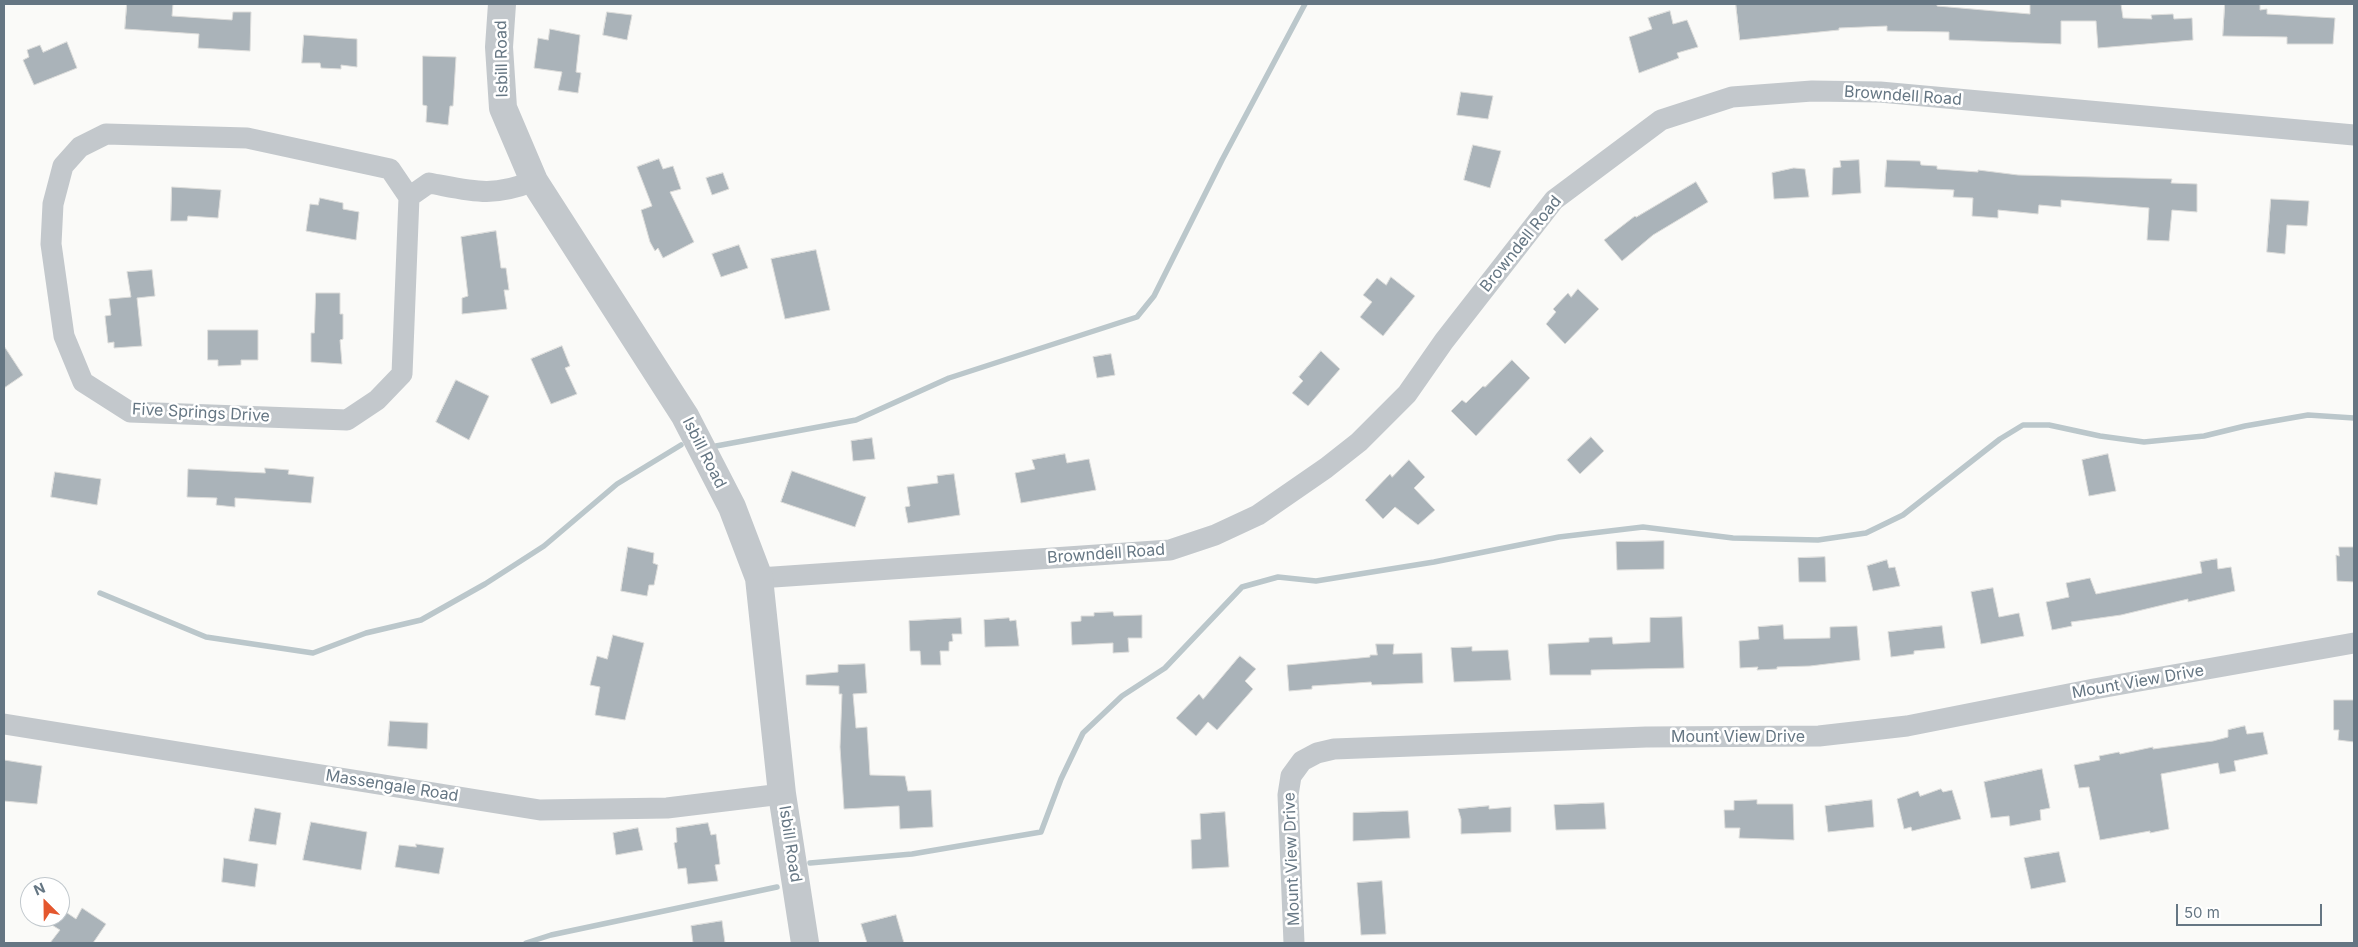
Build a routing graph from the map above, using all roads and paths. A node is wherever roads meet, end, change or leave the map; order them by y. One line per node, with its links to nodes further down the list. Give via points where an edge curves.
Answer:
1 (502, 4): 3 (street, Isbill Road, via 499,47 503,108)
2 (2354, 135): 5 (street, Browndell Road, via 1880,92 1812,91 1732,97 1661,120 1554,200 1447,337 1407,394 1359,442 1258,515 1216,535 1170,550)
3 (534, 180): 4 (street, via 511,190 483,193 429,183); 5 (street, Isbill Road, via 686,416 732,508)
4 (409, 197): 4 (street, Five Springs Drive, via 390,169 247,138 106,134 80,147 63,166 53,204 51,244 64,336 83,382 130,412 347,420 377,400 402,374)
5 (759, 578): 8 (street, Isbill Road)
6 (2354, 643): 10 (street, Mount View Drive, via 1907,726 1819,736 1646,737 1410,745 1334,749 1317,753 1302,761 1291,776 1288,795)
7 (4, 724): 8 (street, Massengale Road, via 540,810 667,808)
8 (782, 794): 9 (street, Isbill Road)
9 (805, 943)
10 (1294, 943)

